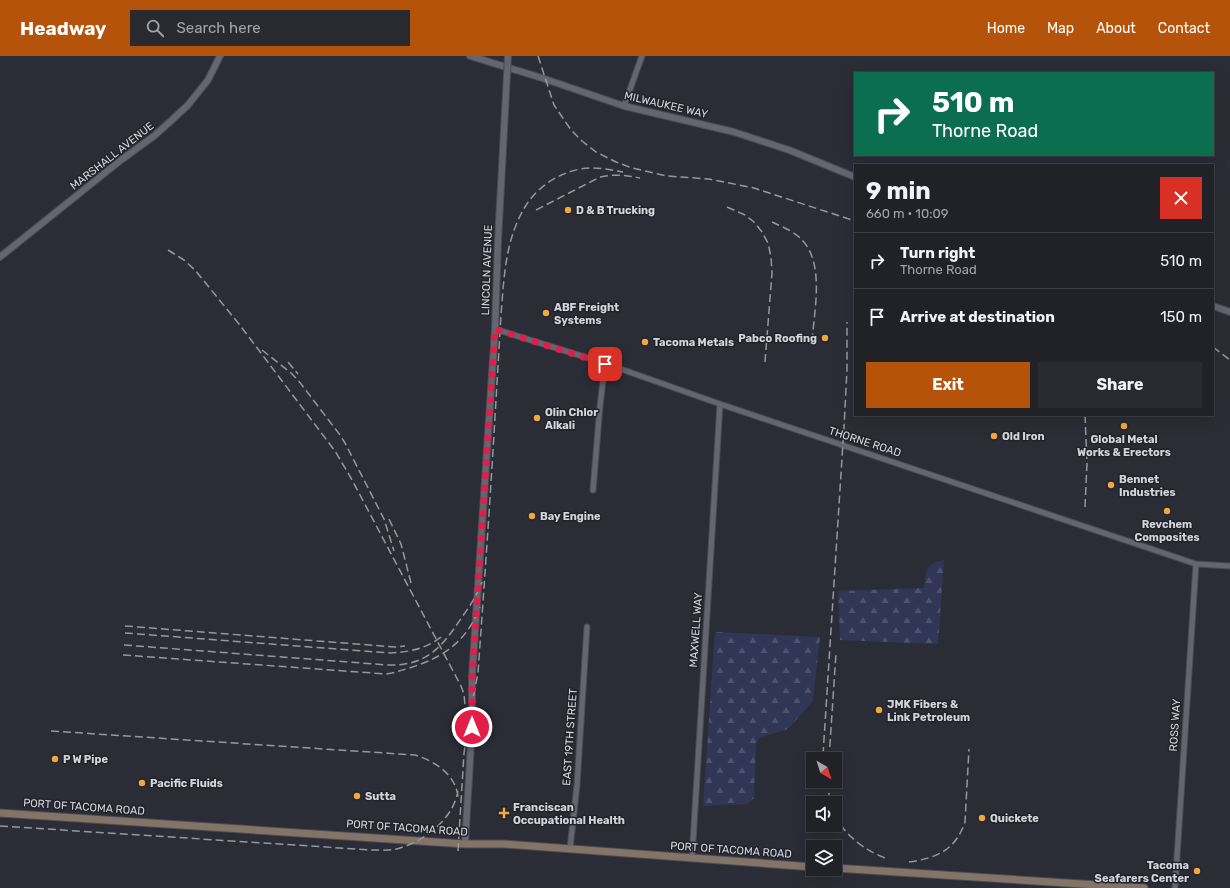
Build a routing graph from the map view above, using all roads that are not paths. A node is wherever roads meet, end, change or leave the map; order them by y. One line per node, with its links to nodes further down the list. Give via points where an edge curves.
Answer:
1 (220, 56): 7 (street, MARSHALL AVENUE, via 208,80 173,119)
2 (470, 56): 5 (street, MILWAUKEE WAY)
3 (508, 56): 10 (street, LINCOLN AVENUE, bridge)
4 (642, 56): 5 (street)
5 (624, 106): 6 (street, MILWAUKEE WAY, via 734,132)
6 (854, 177)
7 (0, 257)
8 (1214, 306): 9 (street)
9 (1230, 312)
10 (495, 329): 11 (street, THORNE ROAD); 18 (street, LINCOLN AVENUE, via 472,677 472,727)
11 (605, 364): 12 (street, THORNE ROAD); 13 (street)
12 (720, 404): 14 (street, THORNE ROAD); 20 (street, MAXWELL WAY)
13 (593, 490)
14 (1196, 564): 15 (street, THORNE ROAD); 24 (street, ROSS WAY)
15 (1230, 566)
16 (587, 627): 19 (street, EAST 19TH STREET, via 577,785)
17 (0, 813): 18 (main road, PORT OF TACOMA ROAD)
18 (465, 844): 19 (main road, PORT OF TACOMA ROAD)
19 (570, 849): 20 (main road, PORT OF TACOMA ROAD)
20 (692, 858): 21 (main road, PORT OF TACOMA ROAD)
21 (806, 866)
22 (842, 868): 23 (main road)
23 (1144, 888)
24 (1175, 888)

